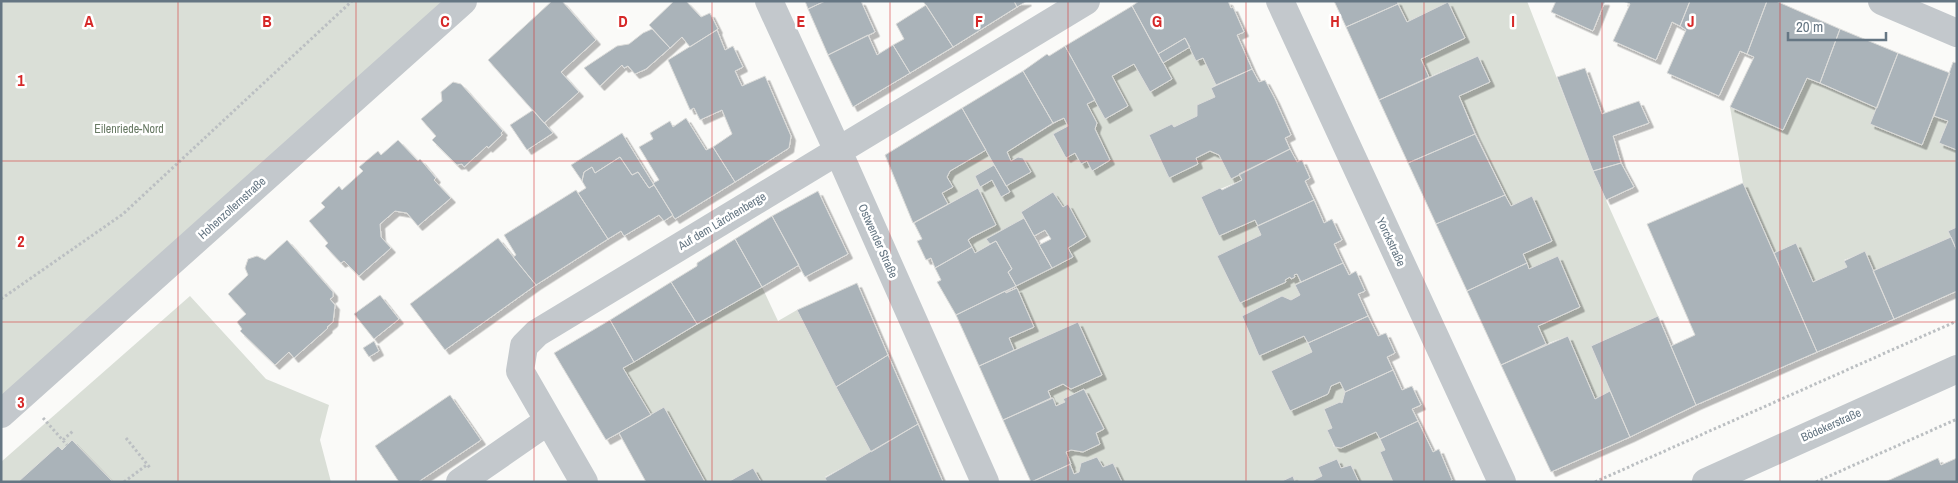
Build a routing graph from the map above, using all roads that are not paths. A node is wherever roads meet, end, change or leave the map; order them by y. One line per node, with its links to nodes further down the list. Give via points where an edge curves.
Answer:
1 (463, 1): 9 (street, Hohenzollernstraße)
2 (769, 1): 7 (street, Ostwender Straße)
3 (1086, 1): 7 (street, Auf dem Lärchenberge)
4 (1280, 1): 14 (street, Yorckstraße)
5 (1882, 1): 6 (street)
6 (1957, 33)
7 (838, 151): 10 (street, Auf dem Lärchenberge, via 537,333 524,346 520,371); 13 (street, Ostwender Straße)
8 (1957, 369): 15 (street, Bödekerstraße)
9 (1, 414)
10 (548, 421): 11 (street); 12 (street, Auf dem Lärchenberge)
11 (460, 482)
12 (584, 482)
13 (985, 482)
14 (1502, 482)
15 (1706, 482)

